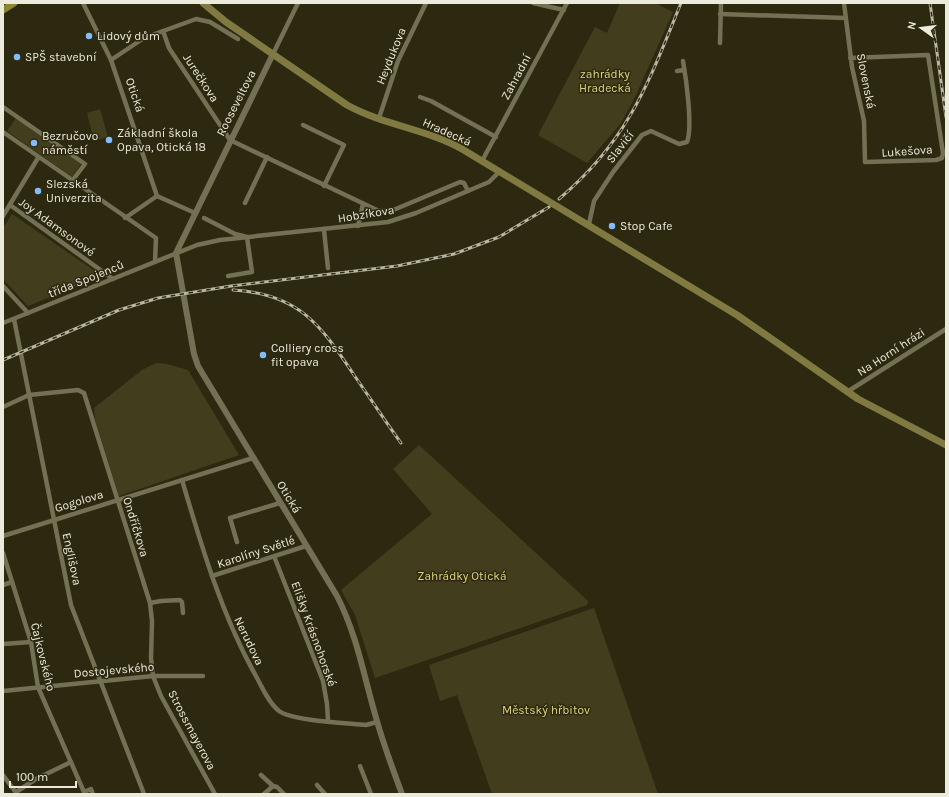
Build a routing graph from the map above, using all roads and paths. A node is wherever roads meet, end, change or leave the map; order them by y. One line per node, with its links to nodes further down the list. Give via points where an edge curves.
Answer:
1 (14, 3): 10 (main road)
2 (83, 3): 19 (street, Otická)
3 (203, 3): 17 (main road, Hradecká)
4 (298, 3): 17 (street, Rooseveltova)
5 (426, 3): 25 (street, Heydukova, via 398,61)
6 (533, 3): 11 (street)
7 (567, 3): 11 (street, Zahradní)
8 (722, 3): 12 (street)
9 (844, 3): 13 (street, Slovenská)
10 (3, 10)
11 (564, 10): 28 (street, Zahradní)
12 (720, 14): 13 (street); 16 (street)
13 (846, 18): 18 (street, Slovenská)
14 (163, 31): 15 (street, via 200,19 214,24); 19 (street, via 144,38); 29 (street, Jurečkova, via 169,48)
15 (238, 39)
16 (720, 43)
17 (273, 54): 25 (main road, Hradecká, via 347,105); 29 (street, Rooseveltova)
18 (850, 58): 33 (street, Slovenská, via 864,121); 33 (street, Lukešova, via 928,55 943,153 942,158 929,160)
19 (111, 60): 38 (street, Otická)
20 (683, 61): 21 (street, Slavičí)
21 (684, 70): 22 (street); 48 (street, Slavičí, via 688,112 687,142 679,144 651,131 643,133 596,198)
22 (677, 71)
23 (420, 97): 28 (street)
24 (3, 106): 35 (street, via 85,164)
25 (379, 118): 32 (main road, Hradecká, via 442,139)
26 (303, 125): 36 (street, via 344,145)
27 (3, 132): 31 (street)
28 (496, 137): 32 (street, Zahradní)
29 (230, 140): 30 (street); 43 (street, Rooseveltova)
30 (267, 157): 36 (street); 39 (street)
31 (38, 158): 35 (street); 41 (street)
32 (482, 161): 34 (main road, Hradecká)
33 (865, 162)
34 (500, 171): 37 (street, Hobzíkova, via 491,181); 48 (main road, Hradecká)
35 (72, 181): 45 (street)
36 (324, 186): 40 (street)
37 (468, 191): 42 (street, via 464,183 460,182 391,211); 47 (street, Hobzíkova, via 416,213)
38 (157, 196): 43 (street); 45 (street)
39 (245, 203)
40 (364, 204): 42 (street); 49 (street)
41 (10, 205): 44 (street); 56 (street, Joy Adamsonové)
42 (382, 212): 47 (street)
43 (195, 213): 52 (street)
44 (3, 216)
45 (125, 218): 53 (street, via 156,238)
46 (204, 218): 51 (street, Hobzíkova, via 235,234)
47 (382, 223): 49 (street, Hobzíkova)
48 (589, 224): 62 (main road, Hradecká, via 758,329)
49 (358, 226): 50 (street, Hobzíkova)
50 (324, 230): 51 (street, Hobzíkova); 54 (street)
51 (247, 237): 52 (street, Hobzíkova, via 207,242); 55 (street, via 252,272)
52 (176, 253): 53 (street, třída Spojenců); 66 (street, Otická, via 198,366)
53 (155, 262): 56 (street, třída Spojenců)
54 (328, 268)
55 (228, 276)
56 (113, 279): 58 (street, třída Spojenců)
57 (3, 286): 58 (street)
58 (28, 313): 59 (street, třída Spojenců)
59 (14, 319): 60 (street, třída Spojenců); 63 (street, Englišova)
60 (3, 323)
61 (946, 329): 62 (street, Na Horní hrázi)
62 (847, 392): 65 (main road, Hradecká)
63 (29, 395): 64 (street); 68 (street, Ondříčkova, via 78,390 84,393); 70 (street, Englišova)
64 (3, 407)
65 (946, 445)
66 (253, 458): 67 (street, Gogolova); 69 (street, Otická)
67 (182, 480): 68 (street, Gogolova); 76 (street, Nerudova)
68 (117, 500): 70 (street, Gogolova); 79 (street, Ondříčkova)
69 (280, 503): 72 (street, via 230,518); 73 (street, Otická)
70 (53, 520): 71 (street, Gogolova); 85 (street, Englišova, via 72,605)
71 (3, 536)
72 (238, 542)
73 (306, 546): 75 (street, Karolíny Světlé); 89 (street, Otická, via 337,596 350,624)
74 (3, 553): 77 (street, Čajkovského)
75 (274, 556): 76 (street, Karolíny Světlé); 88 (street, Elišky Krásnohorské, via 320,674)
76 (212, 576): 88 (street, Nerudova, via 221,605 242,653 269,700 280,711)
77 (12, 582): 78 (street); 81 (street, Čajkovského)
78 (3, 585)
79 (150, 604): 80 (street, via 180,600); 83 (street, Ondříčkova)
80 (183, 613)
81 (31, 642): 82 (street); 86 (street, Čajkovského)
82 (3, 644)
83 (153, 676): 84 (street, Dostojevského); 85 (street, Dostojevského); 99 (street, Strossmayerova, via 161,696)
84 (203, 676)
85 (100, 681): 86 (street, Dostojevského); 98 (street, Englišova)
86 (38, 687): 87 (street, Dostojevského); 90 (street, Čajkovského)
87 (3, 691)
88 (328, 721): 89 (street, Nerudova, via 366,725)
89 (377, 722): 104 (street, Otická)
90 (71, 762): 96 (street, via 36,778); 97 (street, Čajkovského, via 84,792 91,789)
91 (360, 766): 103 (street)
92 (3, 775): 96 (street)
93 (261, 775): 95 (street)
94 (317, 785): 102 (street)
95 (273, 786): 100 (street); 101 (street)
96 (17, 793)
97 (93, 794)
98 (144, 794)
99 (215, 794)
100 (264, 794)
101 (284, 794)
102 (325, 794)
103 (371, 794)
104 (402, 794)

